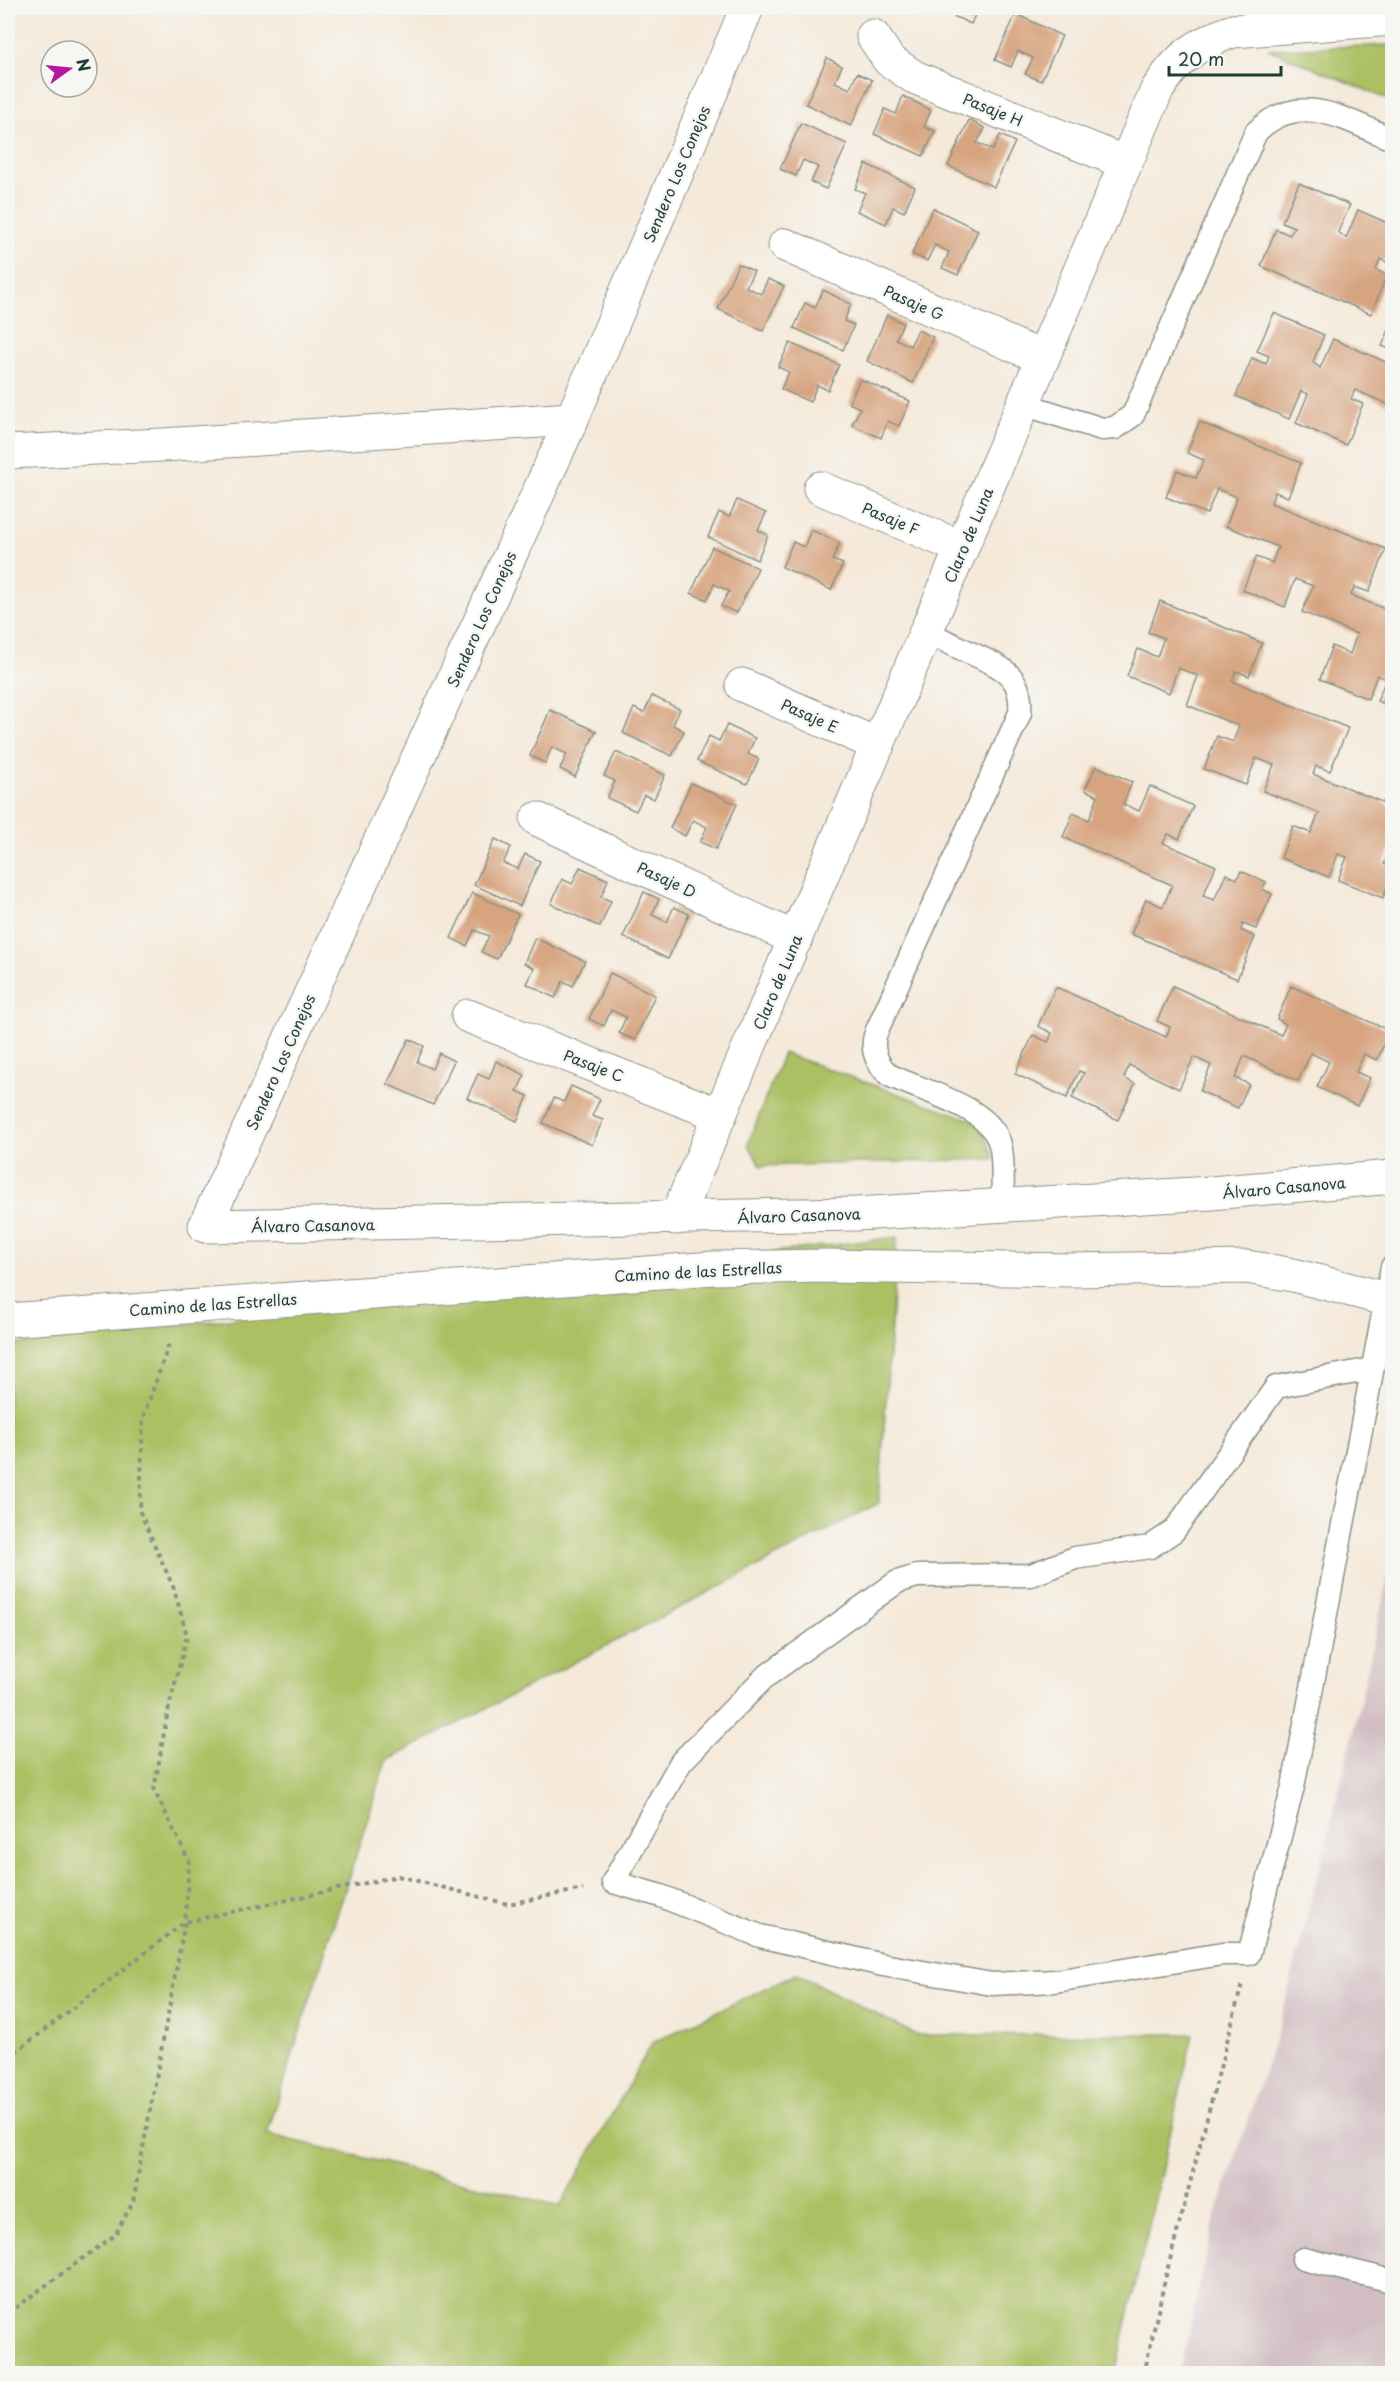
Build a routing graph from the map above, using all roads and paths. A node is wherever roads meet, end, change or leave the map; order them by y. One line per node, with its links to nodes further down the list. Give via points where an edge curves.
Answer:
1 (747, 8): 9 (street, Sendero Los Conejos)
2 (1392, 19): 5 (street, Claro de Luna, via 1255,28 1212,38 1193,49 1167,75)
3 (873, 36): 5 (street, Pasaje H, via 889,60 914,77)
4 (1392, 139): 8 (lane, via 1314,109 1281,113 1268,121 1256,132 1133,415 1115,428 1102,429)
5 (1126, 163): 7 (street, Claro de Luna)
6 (784, 245): 7 (street, Pasaje G)
7 (1043, 358): 8 (street, Claro de Luna)
8 (1023, 404): 12 (street, Claro de Luna)
9 (572, 419): 10 (street); 23 (street, Sendero Los Conejos)
10 (8, 452)
11 (820, 488): 12 (street, Pasaje F)
12 (962, 548): 13 (street, Claro de Luna)
13 (926, 632): 15 (street, Claro de Luna); 21 (lane, via 1007,671 1018,688 1020,713 874,1037 873,1047 880,1067 889,1075 966,1108 988,1123 1001,1148)
14 (742, 685): 15 (street, Pasaje E)
15 (878, 746): 17 (street, Claro de Luna)
16 (537, 819): 17 (street, Pasaje D)
17 (796, 939): 19 (street, Claro de Luna)
18 (468, 1016): 19 (street, Pasaje C)
19 (720, 1115): 22 (street, Claro de Luna)
20 (1392, 1177): 21 (street, Álvaro Casanova)
21 (1003, 1205): 22 (street, Álvaro Casanova, via 856,1214)
22 (676, 1218): 23 (street, Álvaro Casanova)
23 (205, 1226)
24 (1392, 1267): 25 (lane)
25 (1386, 1299): 26 (street, Camino de las Estrellas, via 1247,1267 1061,1270 827,1266 714,1268); 28 (lane)
26 (181, 1306): 27 (street, Camino de las Estrellas); 30 (path, via 143,1418 140,1512 174,1589 187,1636 154,1790 189,1861)
27 (8, 1320)
28 (1372, 1370): 29 (lane, via 1276,1387 1174,1531 1150,1547 1075,1558 1031,1575 917,1576 897,1582 765,1677 681,1762); 31 (lane, via 1293,1787)
29 (613, 1882): 30 (path, via 508,1904 398,1876); 31 (lane, via 661,1896 760,1936 883,1965 992,1984 1055,1981 1222,1954)
30 (184, 1922): 32 (path); 35 (path, via 133,2202 115,2235)
31 (1250, 1954): 36 (path)
32 (8, 2058)
33 (1303, 2259): 34 (lane)
34 (1392, 2281)
35 (8, 2313)
36 (1144, 2373)

